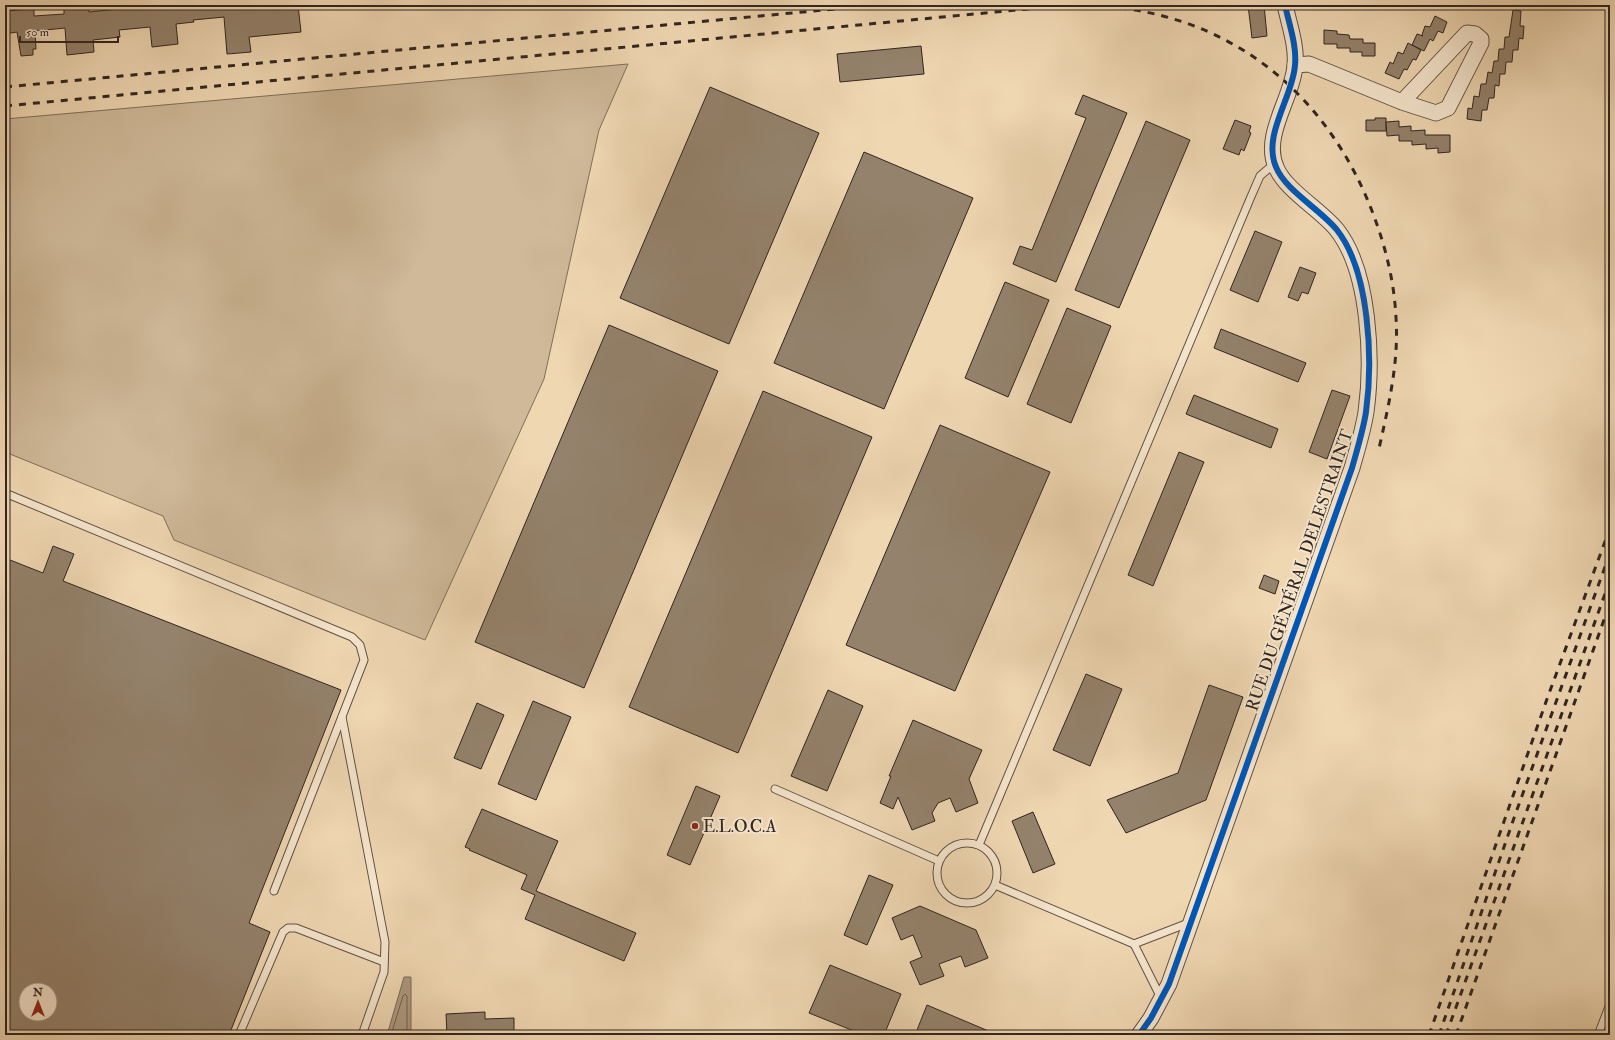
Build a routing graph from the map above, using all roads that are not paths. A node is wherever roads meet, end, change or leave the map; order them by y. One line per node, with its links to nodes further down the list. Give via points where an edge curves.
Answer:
1 (1285, 5): 2 (street, RUE DU GÉNÉRAL DELESTRAINT)
2 (1295, 65): 3 (street, via 1309,64); 4 (street, RUE DU GÉNÉRAL DELESTRAINT, via 1273,138)
3 (1402, 102): 3 (street, via 1436,113 1448,108 1481,39 1475,34 1467,33)
4 (1275, 163): 8 (lane, via 1260,176 1252,192); 12 (street, RUE DU GÉNÉRAL DELESTRAINT, via 1283,178 1337,230 1356,267 1365,308 1369,355 1366,412 1352,468)
5 (5, 493): 6 (lane, via 352,637 360,645 364,660)
6 (342, 716): 11 (lane); 14 (lane, via 385,942)
7 (775, 789): 9 (lane)
8 (979, 845): 9 (lane, via 960,843 944,853); 10 (lane, via 991,854 995,861)
9 (939, 861): 10 (lane, via 936,869 939,886 955,901 976,902 991,892)
10 (995, 885): 13 (lane)
11 (274, 890)
12 (1191, 922): 13 (lane); 15 (street, RUE DU GÉNÉRAL DELESTRAINT, via 1169,984)
13 (1134, 944): 15 (lane)
14 (384, 962): 17 (lane, via 296,928 288,928 283,932); 18 (lane, via 384,972)
15 (1161, 998): 19 (street, RUE DU GÉNÉRAL DELESTRAINT, via 1151,1018)
16 (1610, 1004): 20 (lane)
17 (239, 1035)
18 (362, 1035)
19 (1138, 1035)
20 (1598, 1035)

